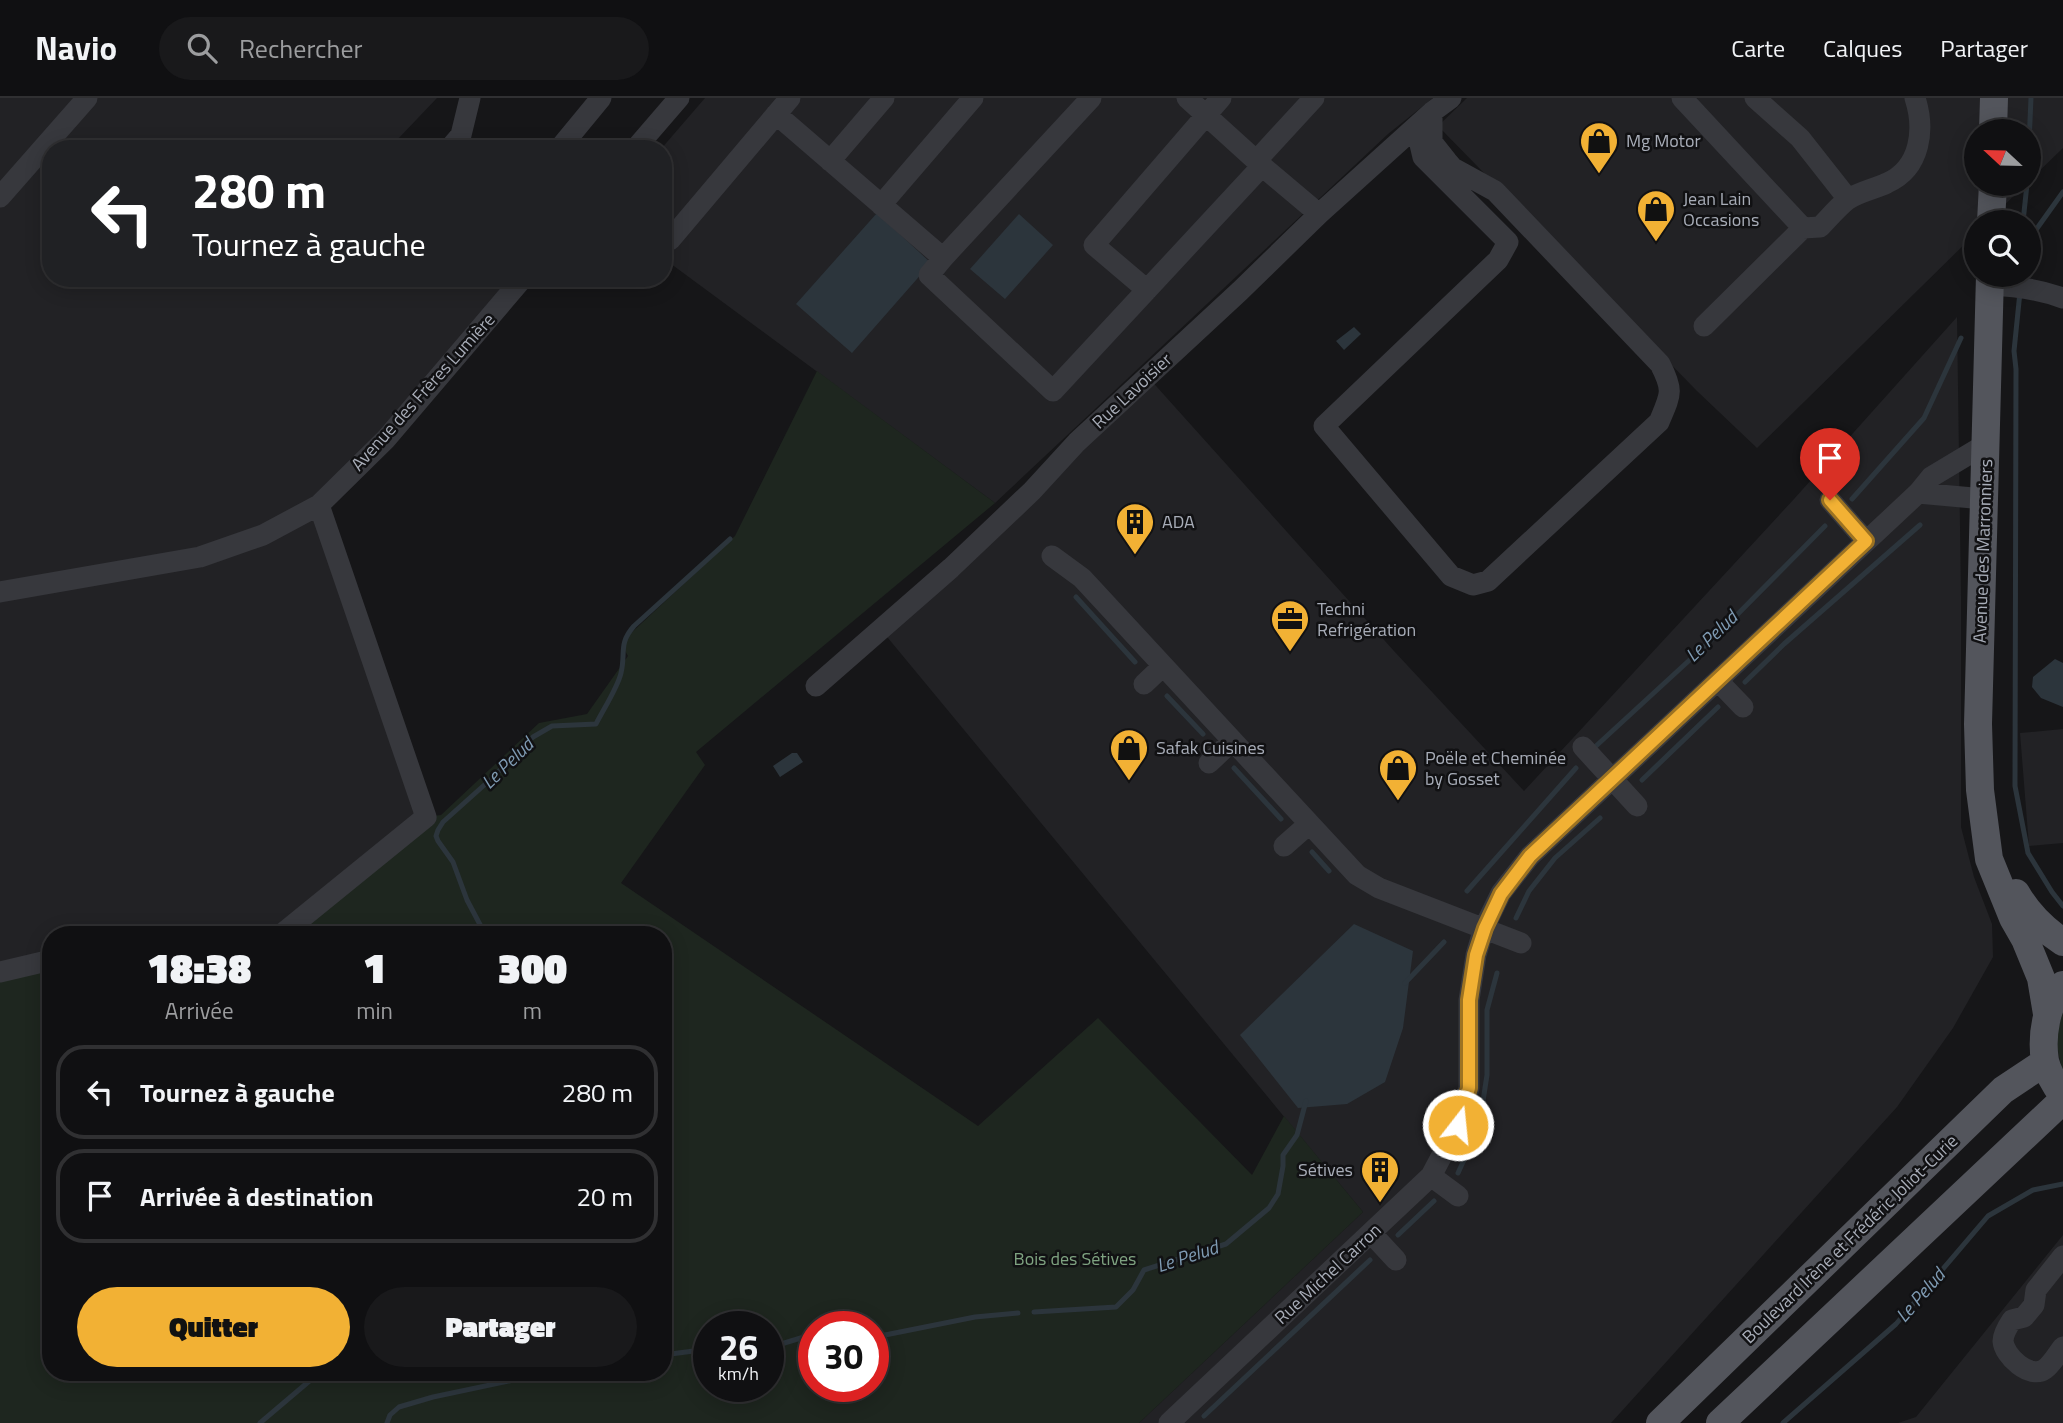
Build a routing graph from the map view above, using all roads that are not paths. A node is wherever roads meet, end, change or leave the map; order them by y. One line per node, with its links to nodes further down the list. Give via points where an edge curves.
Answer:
1 (87, 98): 20 (street)
2 (470, 98): 21 (street)
3 (601, 98): 22 (street)
4 (679, 98): 23 (street)
5 (884, 98): 25 (street)
6 (973, 98): 29 (street)
7 (1091, 98): 33 (street)
8 (1188, 98): 18 (street)
9 (1221, 98): 18 (street)
10 (1314, 98): 26 (street)
11 (1451, 98): 17 (street, Rue Lavoisier)
12 (1682, 98): 31 (street)
13 (1755, 98): 28 (street, via 1800,138)
14 (1915, 98): 28 (street, via 1921,116 1920,139 1908,168 1891,182)
15 (1994, 98): 19 (main road)
16 (783, 106): 25 (street); 32 (street)
17 (1432, 111): 17 (street, via 1432,142 1453,168 1495,191 1660,364 1669,383 1670,398 1659,422 1488,581 1473,585 1451,576 1324,426 1498,260 1508,242 1423,158 1419,140); 30 (street, Rue Lavoisier)
18 (1206, 115): 26 (street); 37 (street, via 1094,245)
19 (1993, 119)
20 (50, 140)
21 (457, 140)
22 (566, 140)
23 (643, 140)
24 (42, 149): 27 (street)
25 (830, 161): 29 (street)
26 (1259, 164): 30 (street); 37 (street)
27 (0, 197)
28 (1848, 199): 31 (street, via 1819,228)
29 (881, 205): 33 (street)
30 (1319, 214): 51 (street, Rue Lavoisier, via 951,568)
31 (1803, 228): 39 (street)
32 (672, 238)
33 (943, 258): 37 (street, via 929,275 1053,391)
34 (515, 287): 44 (street, Avenue des Frères Lumière, via 386,439)
35 (1989, 287): 40 (main road, Avenue des Marronniers)
36 (2025, 287): 38 (street)
37 (1147, 290)
38 (2063, 298)
39 (1704, 326)
40 (1986, 444): 41 (street, Rue Michel Carron, via 1931,477); 42 (main road, Avenue des Marronniers)
41 (1918, 493): 42 (street); 45 (street, Rue Michel Carron)
42 (1984, 499): 59 (main road, Avenue des Marronniers, via 1978,736)
43 (1830, 500): 45 (street)
44 (319, 505): 47 (street, Avenue des Frères Lumière, via 263,535 200,557); 61 (street, via 426,817)
45 (1866, 541): 49 (street, Rue Michel Carron)
46 (1052, 556): 48 (street, via 1082,578)
47 (0, 592)
48 (1163, 666): 50 (street); 53 (street)
49 (1718, 681): 52 (street); 56 (street, Rue Michel Carron)
50 (1143, 684)
51 (816, 686)
52 (1743, 707)
53 (1232, 741): 55 (street); 58 (street)
54 (1583, 747): 56 (street)
55 (1209, 763)
56 (1613, 778): 57 (street); 62 (street, Rue Michel Carron, via 1530,856 1501,894)
57 (1637, 806)
58 (1309, 824): 60 (street); 62 (street, via 1357,875 1378,888)
59 (1985, 827): 63 (main road, Avenue des Marronniers, via 2021,902 2046,931); 68 (main road, Avenue des Marronniers, via 1989,859 2041,978)
60 (1283, 846)
61 (292, 926)
62 (1485, 928): 64 (street); 71 (street, Rue Michel Carron, via 1469,1000 1469,1088 1458,1125)
63 (2063, 942)
64 (1521, 943)
65 (42, 962): 66 (street)
66 (0, 972)
67 (2063, 985): 68 (main road)
68 (2047, 1014): 69 (main road)
69 (2045, 1062): 70 (main road); 78 (main road, Boulevard Irène et Frédéric Joliot-Curie, via 2003,1090)
70 (2063, 1098): 79 (main road)
71 (1431, 1176): 72 (street); 73 (street, Rue Michel Carron)
72 (1458, 1196)
73 (1371, 1233): 75 (street); 77 (street, Rue Michel Carron)
74 (2063, 1256): 76 (street, via 2036,1290 2034,1305 2024,1317 2012,1320 2003,1342 2007,1353 2038,1373)
75 (1396, 1260)
76 (2063, 1347)
77 (1180, 1419)
78 (1660, 1423)
79 (1720, 1423)

